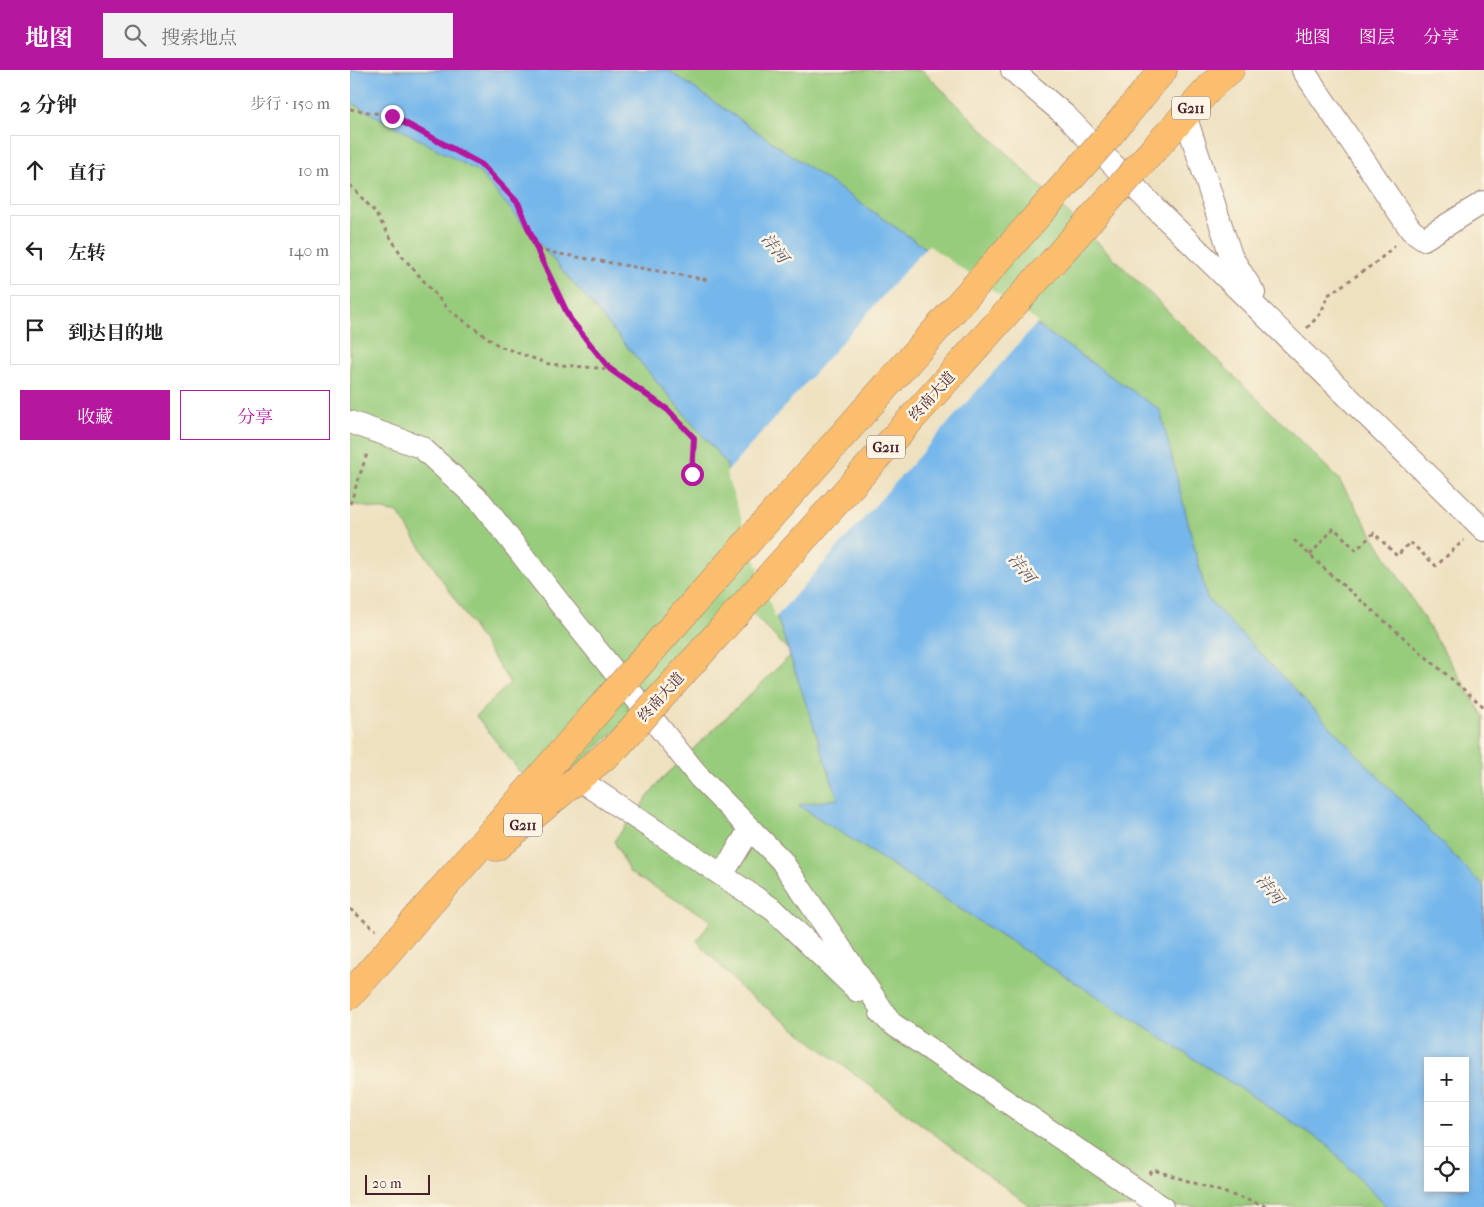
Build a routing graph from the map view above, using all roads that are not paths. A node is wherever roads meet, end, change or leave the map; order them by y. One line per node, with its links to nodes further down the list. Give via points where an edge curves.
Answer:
1 (1012, 70): 7 (street, via 1066,116)
2 (1164, 70): 13 (highway, G211, bridge)
3 (1230, 70): 5 (highway, 终南大道 / G211)
4 (1309, 72): 6 (street, via 1411,230 1424,239)
5 (1186, 115): 7 (street, via 1231,256); 10 (highway, 终南大道 / G211, bridge, via 617,746)
6 (1484, 202)
7 (1274, 324): 9 (street)
8 (350, 422): 11 (street, via 421,447 481,502 700,778)
9 (1482, 528)
10 (578, 779): 12 (street); 13 (highway, G211)
11 (750, 829): 12 (street); 15 (street, via 781,860)
12 (722, 875): 15 (street, via 774,910)
13 (430, 903): 14 (highway, G211)
14 (350, 995)
15 (891, 1023): 16 (street)
16 (1162, 1207)

